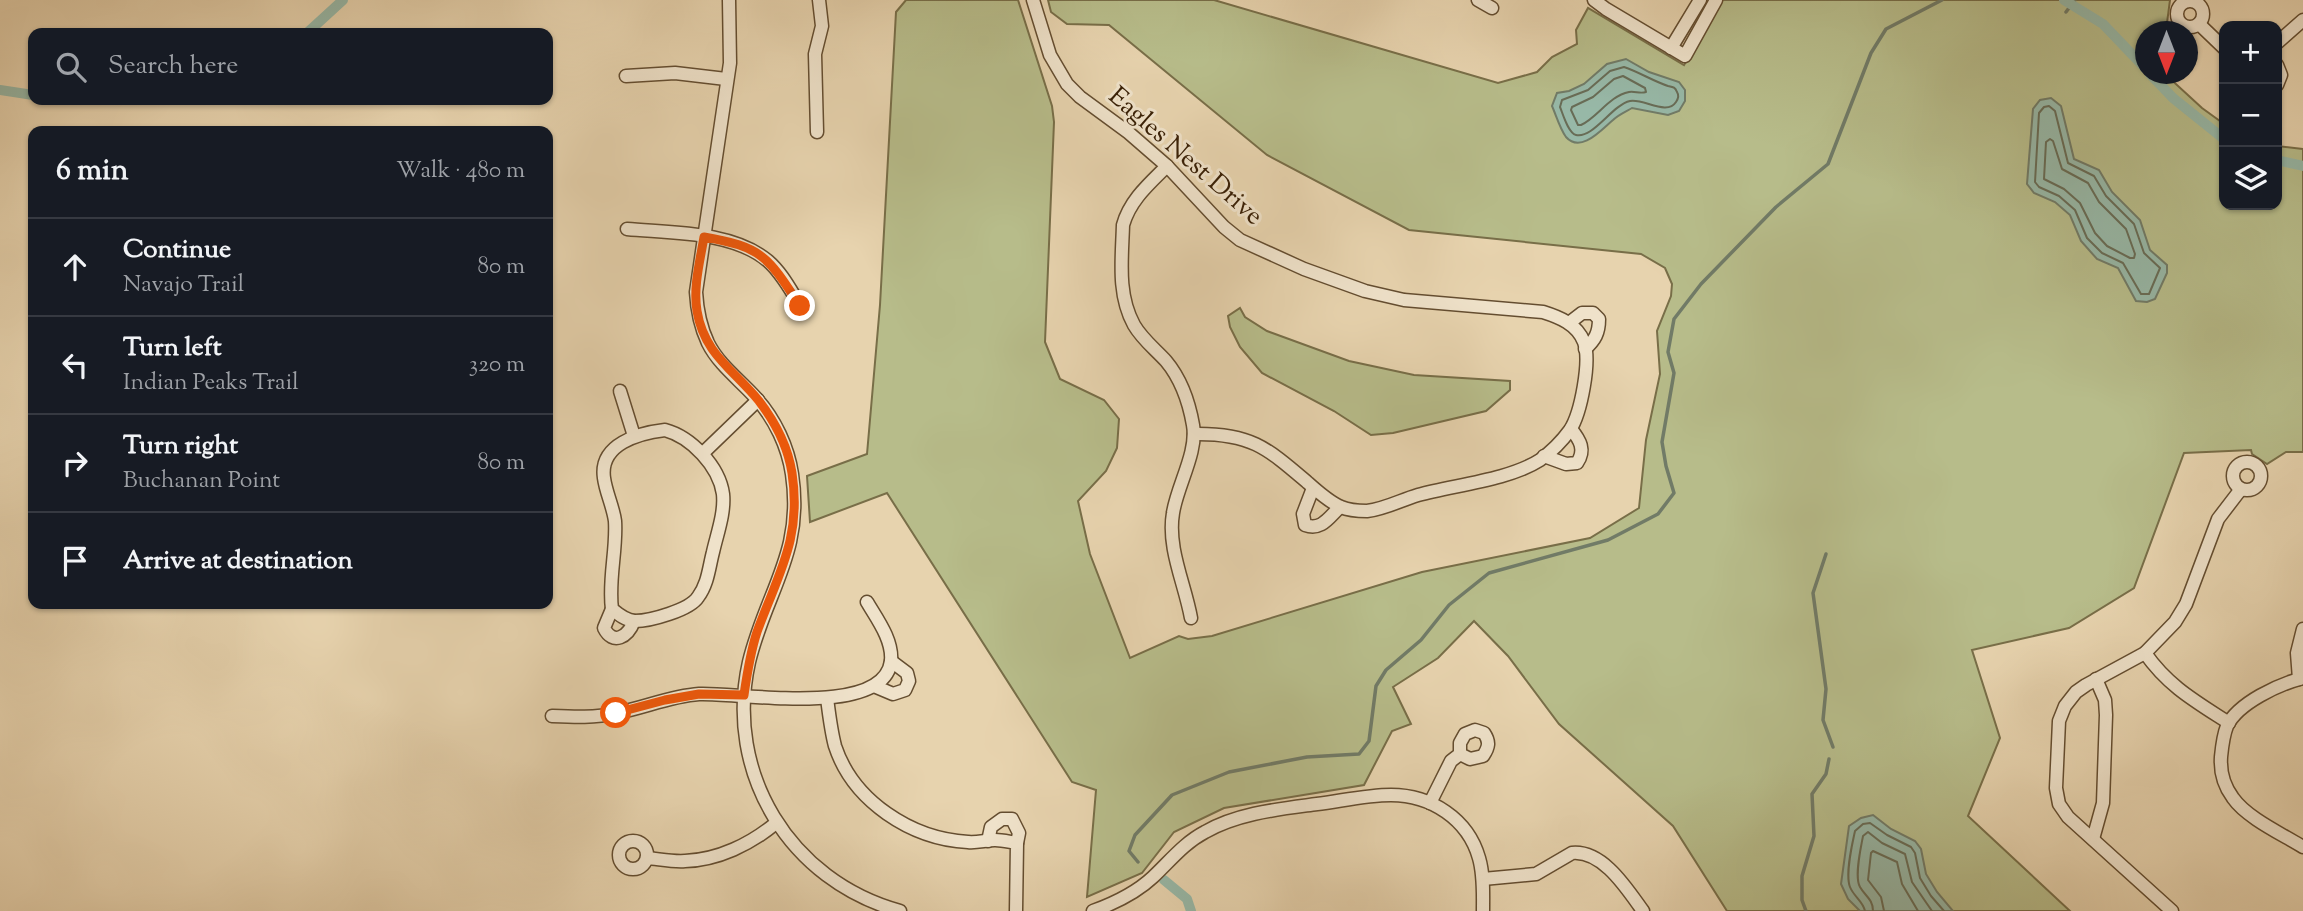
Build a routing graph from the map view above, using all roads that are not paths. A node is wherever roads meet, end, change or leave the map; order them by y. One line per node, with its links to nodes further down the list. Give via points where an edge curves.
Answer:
1 (729, 0): 15 (street)
2 (820, 0): 16 (street, via 822,26 815,54)
3 (1033, 0): 17 (street, Eagles Nest Drive, via 1050,55 1067,84)
4 (1478, 0): 8 (street)
5 (1594, 0): 13 (street)
6 (1700, 0): 13 (street)
7 (1716, 0): 13 (street, via 1685,56)
8 (1492, 8)
9 (2303, 20): 11 (street)
10 (2199, 24): 12 (street)
11 (2282, 39)
12 (2219, 43)
13 (1671, 48)
14 (626, 76): 15 (street, via 675,73)
15 (726, 79): 19 (street)
16 (817, 132)
17 (1167, 166): 21 (street, Eagles Nest Drive, via 1240,240 1304,269 1404,300 1542,312); 26 (street, via 1126,216 1121,283 1133,323 1181,383)
18 (627, 229): 19 (street)
19 (704, 237): 20 (street, via 754,250 776,269); 24 (street, via 696,292 701,328 719,360)
20 (800, 306)
21 (1569, 323): 22 (street); 22 (street, Eagles Nest Drive, via 1582,313 1599,319 1594,341)
22 (1585, 349): 25 (street, Eagles Nest Drive, via 1583,390)
23 (620, 391): 27 (street)
24 (758, 400): 28 (street); 43 (street, via 786,449 795,502 790,549 757,633)
25 (1571, 429): 29 (street, Eagles Nest Drive); 29 (street, via 1583,449 1577,463)
26 (1194, 434): 30 (street, via 1222,433 1258,444); 35 (street, via 1171,531)
27 (634, 436): 28 (street, via 665,430 678,433); 34 (street, via 618,444 604,465 615,523)
28 (703, 453): 36 (street, via 723,494 705,586 687,608)
29 (1544, 456): 32 (street, Eagles Nest Drive, via 1517,471 1384,508)
30 (1313, 488): 32 (street); 32 (street, via 1303,514 1306,525 1322,526)
31 (2241, 489): 38 (street, via 2218,519 2186,604)
32 (1340, 507)
33 (867, 602): 39 (street, via 888,639)
34 (612, 609): 36 (street); 36 (street, via 604,628 614,639 630,632)
35 (1191, 618)
36 (634, 621)
37 (2303, 628): 41 (street, via 2297,653)
38 (2145, 653): 40 (street); 46 (street, via 2176,690)
39 (891, 661): 42 (street); 42 (street, via 907,673 905,690 893,694)
40 (2096, 679): 50 (street, via 2106,715 2103,803); 50 (street, via 2076,692 2059,721 2056,788 2068,817)
41 (2301, 679): 46 (street, via 2263,693)
42 (874, 686): 44 (street)
43 (744, 695): 44 (street); 45 (street, via 699,694 616,713); 49 (street, via 747,751)
44 (827, 698): 51 (street, via 840,758 869,799 889,816 922,832 969,842)
45 (552, 716)
46 (2229, 723): 53 (street, via 2221,766 2233,799)
47 (1460, 754): 48 (street, via 1451,761)
48 (1430, 803): 55 (street, via 1458,821 1471,838); 58 (street, via 1390,795 1228,821 1182,847 1132,893)
49 (776, 823): 54 (street, via 744,845 701,860); 56 (street, via 799,850 840,884 871,902)
50 (2092, 839): 61 (street)
51 (988, 841): 52 (street); 52 (street, via 991,827 1002,819 1012,819 1019,833)
52 (1017, 843): 57 (street)
53 (2303, 847)
54 (647, 858)
55 (1483, 880): 59 (street); 60 (street, via 1536,874 1579,852 1592,855 1620,880)
56 (900, 911)
57 (1016, 911)
58 (1093, 911)
59 (1483, 911)
60 (1643, 911)
61 (2172, 911)

